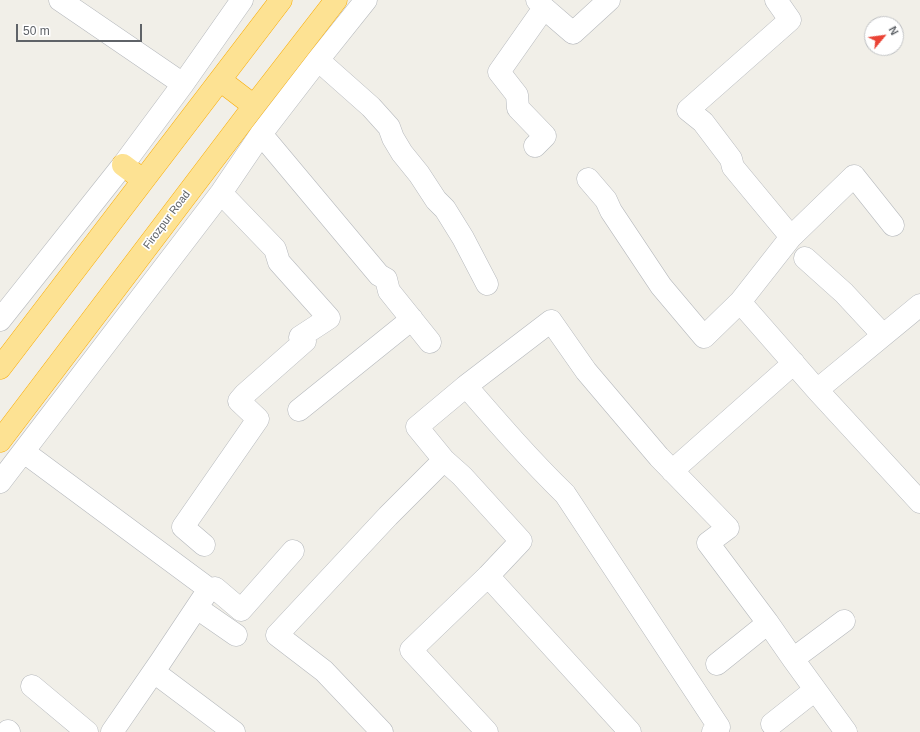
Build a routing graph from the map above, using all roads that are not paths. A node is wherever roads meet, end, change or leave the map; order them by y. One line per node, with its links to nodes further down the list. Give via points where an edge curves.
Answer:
1 (60, 0): 11 (street)
2 (242, 0): 11 (street)
3 (282, 0): 10 (highway)
4 (336, 0): 12 (highway, Firozpur Road)
5 (366, 0): 9 (street)
6 (609, 0): 8 (street, via 573,33)
7 (776, 0): 20 (street, via 790,20 688,110 704,122 731,159 732,167)
8 (540, 4): 14 (street, via 499,72 517,95 518,108 545,136)
9 (318, 60): 13 (street); 22 (street, via 371,107 389,127 402,153 445,209)
10 (220, 80): 12 (highway); 17 (highway)
11 (183, 84): 15 (street)
12 (254, 106): 34 (highway, Firozpur Road)
13 (261, 134): 18 (street); 26 (street, via 379,275 386,279 389,291)
14 (535, 146)
15 (123, 165): 17 (highway); 25 (street)
16 (588, 179): 23 (street, via 606,200 661,286 704,337)
17 (144, 180): 30 (highway)
18 (221, 193): 35 (street); 40 (street, via 274,249 279,262 329,318 300,337 305,341 239,401 258,419 183,527)
19 (894, 225): 20 (street, via 854,176)
20 (791, 237): 23 (street)
21 (805, 258): 27 (street, via 844,293)
22 (487, 284)
23 (740, 302): 29 (street)
24 (920, 305): 27 (street)
25 (0, 320)
26 (412, 320): 28 (street); 33 (street)
27 (883, 335): 32 (street)
28 (430, 342)
29 (794, 363): 32 (street); 37 (street)
30 (0, 368)
31 (466, 386): 36 (street, via 417,427); 37 (street, via 551,321 586,371); 60 (street, via 509,436 565,494 719,727)
32 (817, 390): 39 (street)
33 (299, 410)
34 (0, 441)
35 (24, 452): 38 (street); 43 (street)
36 (444, 460): 42 (street, via 462,476 521,541); 57 (street, via 277,635 324,671)
37 (672, 471): 46 (street, via 728,528 708,543)
38 (0, 482)
39 (920, 502)
40 (204, 546)
41 (294, 551): 43 (street, via 241,610 215,588)
42 (488, 576): 58 (street, via 411,650); 59 (street)
43 (209, 589): 44 (street)
44 (197, 608): 47 (street); 50 (street)
45 (844, 621): 48 (street)
46 (768, 623): 48 (street); 49 (street)
47 (236, 635)
48 (793, 659): 52 (street)
49 (717, 664)
50 (154, 672): 55 (street); 56 (street)
51 (32, 686): 54 (street)
52 (816, 690): 53 (street); 61 (street)
53 (772, 724)
54 (87, 732)
55 (112, 732)
56 (234, 732)
57 (382, 732)
58 (487, 732)
59 (630, 732)
60 (713, 732)
61 (846, 732)

